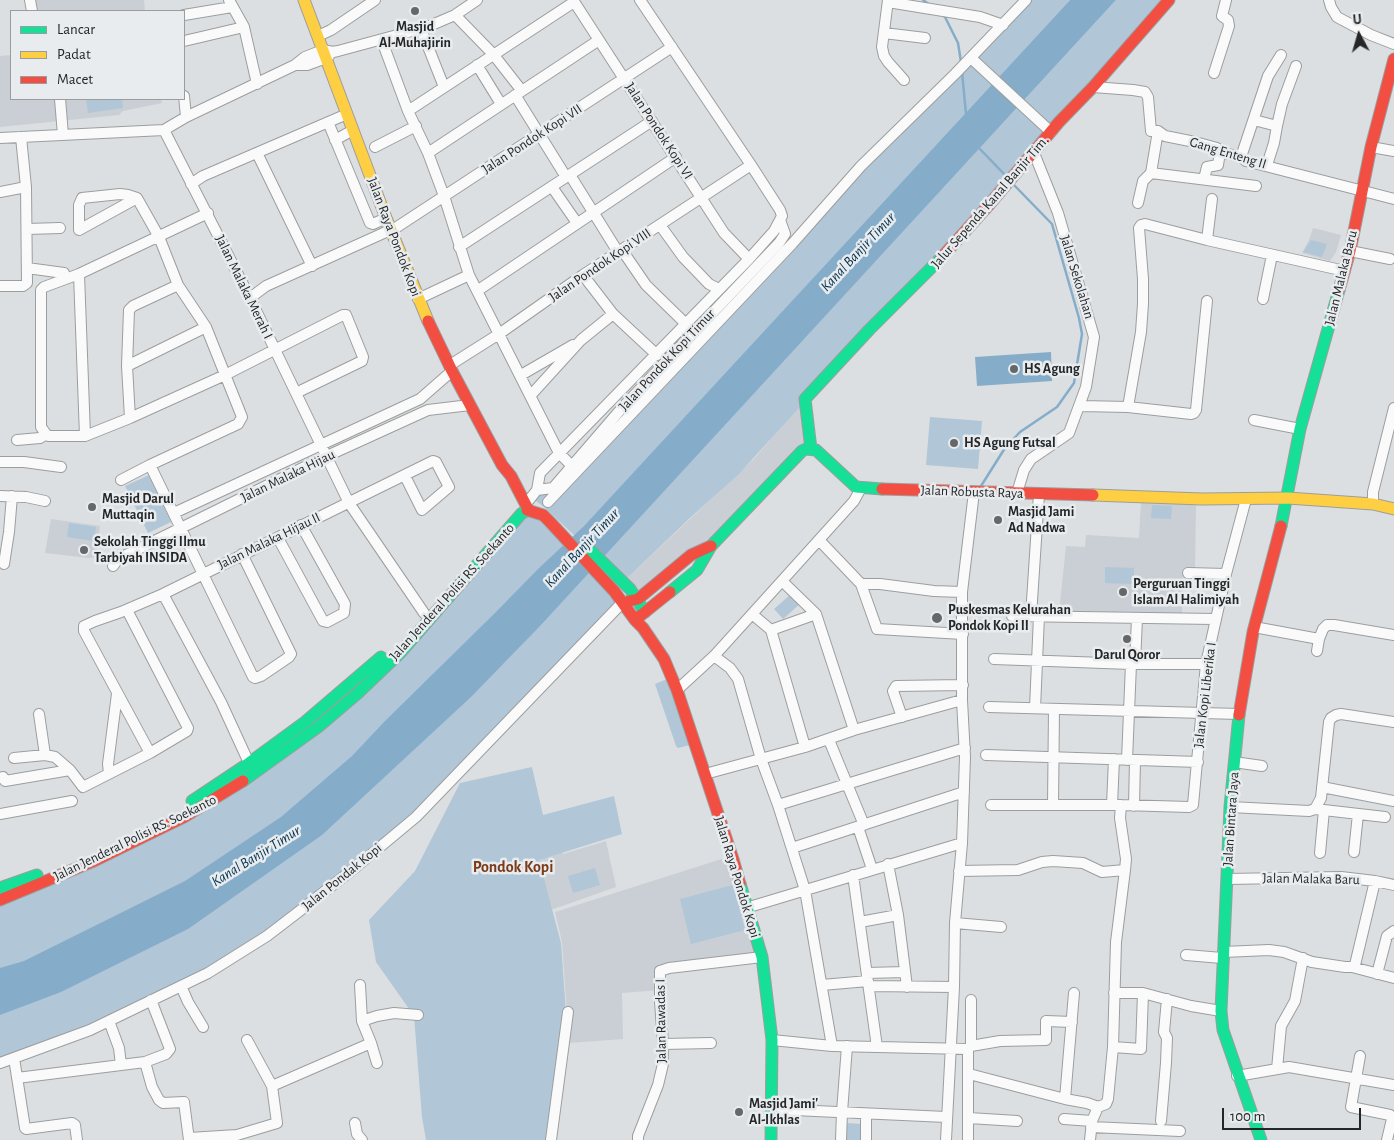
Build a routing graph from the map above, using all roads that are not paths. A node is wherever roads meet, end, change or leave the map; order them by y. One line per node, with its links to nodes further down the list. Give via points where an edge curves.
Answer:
1 (304, 0): 18 (main road, Jalan Raya Pondok Kopi)
2 (376, 0): 18 (street)
3 (477, 0): 12 (street)
4 (640, 0): 24 (street, Jalan Pondok Kopi Timur)
5 (1026, 0): 14 (street)
6 (1170, 0): 37 (main road, Jalur Sependa Kanal Banjir Tim.)
7 (1226, 0): 32 (street, via 1222,15 1229,26)
8 (1329, 0): 23 (street, via 1337,17)
9 (573, 1): 21 (street, Jalan Pondok Kopi VI); 26 (street)
10 (888, 1): 14 (street, via 980,17); 17 (street)
11 (231, 4): 13 (street); 15 (street)
12 (455, 14): 16 (street); 26 (street)
13 (185, 15)
14 (1003, 25): 29 (street)
15 (244, 27): 22 (street); 35 (street)
16 (422, 29): 20 (street); 36 (street)
17 (884, 33): 19 (street); 34 (street, via 884,56)
18 (318, 36): 25 (main road, Jalan Raya Pondok Kopi)
19 (925, 38)
20 (382, 40): 25 (street); 42 (street)
21 (599, 40): 33 (street, Jalan Pondok Kopi VI); 38 (street)
22 (185, 41)
23 (1394, 44)
24 (672, 47): 33 (street, Jalan Pondok Kopi VII); 68 (street, Jalan Pondok Kopi Timur)
25 (327, 54): 35 (street, via 305,57); 43 (main road, Jalan Raya Pondok Kopi)
26 (493, 54): 30 (street); 38 (street)
27 (1281, 55): 45 (street, via 1268,76)
28 (1394, 59): 60 (main road, Jalan Malaka Baru)
29 (974, 61): 52 (street); 164 (street, via 955,74 861,166 792,244)
30 (477, 65): 36 (street); 41 (street)
31 (1296, 66): 49 (street)
32 (1214, 73)
33 (625, 78): 46 (street, Jalan Pondok Kopi VI); 54 (street, Jalan Pondok Kopi VII)
34 (904, 80)
35 (257, 84): 44 (street)
36 (444, 87): 42 (street)
37 (1093, 87): 52 (main road, Jalur Sependa Kanal Banjir Tim.); 53 (street, via 1144,92 1148,97 1151,131)
38 (519, 93): 41 (street); 54 (street)
39 (60, 100): 55 (street)
40 (184, 100): 44 (street)
41 (501, 104): 65 (street)
42 (408, 111): 48 (street)
43 (348, 114): 47 (street); 51 (main road, Jalan Raya Pondok Kopi)
44 (186, 117): 50 (street)
45 (1254, 120): 49 (street); 67 (street)
46 (652, 121): 66 (street, Jalan Pondok Kopi VI); 71 (street)
47 (328, 122): 58 (street); 63 (street)
48 (416, 126): 59 (street); 65 (street)
49 (1277, 126): 69 (street)
50 (164, 130): 55 (street); 73 (street, Jalan Malaka Merah I)
51 (353, 130): 58 (street); 87 (main road, Jalan Raya Pondok Kopi)
52 (1047, 130): 64 (main road, Jalur Sependa Kanal Banjir Tim.)
53 (1158, 131): 62 (street, Gang Enteng II, via 1165,136 1217,148); 70 (street)
54 (539, 134): 71 (street); 79 (street, Jalan Pondok Kopi VII)
55 (63, 135): 56 (street)
56 (21, 137): 57 (street); 76 (street)
57 (0, 138)
58 (335, 140): 87 (street, via 370,223)
59 (375, 147)
60 (1371, 147): 61 (street); 77 (main road, Jalan Malaka Baru)
61 (1394, 151)
62 (1220, 152): 67 (street, Gang Enteng II); 72 (street, via 1218,165 1207,167)
63 (257, 153): 73 (street); 102 (street)
64 (1034, 153): 132 (street, Jalan Sekolahan, via 1058,213 1093,329); 143 (main road, Jalur Sependa Kanal Banjir Tim., via 933,267 805,400)
65 (428, 154): 79 (street)
66 (676, 157): 80 (street, Jalan Pondok Kopi VI); 85 (street)
67 (1241, 157): 69 (street, Gang Enteng II)
68 (751, 165): 80 (street, Jalan Pondok Kopi VIII); 88 (street, Jalan Pondok Kopi Timur, via 780,210)
69 (1267, 165): 77 (street, Gang Enteng II)
70 (1151, 174): 72 (street); 84 (street, via 1143,181)
71 (568, 176): 74 (street); 85 (street)
72 (1204, 179): 75 (street)
73 (191, 184): 86 (street, Jalan Malaka Merah I)
74 (552, 186): 89 (street); 96 (street)
75 (1256, 186)
76 (26, 187): 78 (street); 92 (street)
77 (1362, 191): 83 (street, Gang Enteng II); 98 (main road, Jalan Malaka Baru)
78 (0, 192)
79 (444, 196): 93 (street, Jalan Pondok Kopi VII); 96 (street)
80 (702, 197): 90 (street, Jalan Pondok Kopi VIII); 101 (street, Jalan Pondok Kopi VI, via 724,233)
81 (137, 198): 81 (street, via 120,194 82,198 79,230); 94 (street)
82 (1212, 199): 95 (street)
83 (1394, 199)
84 (1138, 203)
85 (594, 212): 89 (street); 97 (street)
86 (208, 213): 94 (street); 113 (street, Jalan Malaka Merah I)
87 (386, 218): 93 (main road, Jalan Raya Pondok Kopi)
88 (780, 220): 101 (street, Jalan Pondok Kopi Timur); 149 (street, Jalan Pondok Kopi Timur, via 785,234 779,243 622,408)
89 (577, 224): 112 (street)
90 (660, 225): 97 (street, Jalan Pondok Kopi VIII); 111 (street, via 683,257)
91 (60, 228): 92 (street)
92 (27, 229): 103 (street)
93 (390, 230): 102 (street, Jalan Pondok Kopi VII); 114 (main road, Jalan Raya Pondok Kopi)
94 (159, 237): 106 (street); 109 (street)
95 (1207, 240): 99 (street); 133 (street, via 1145,224 1139,228 1143,304)
96 (459, 247): 107 (street)
97 (620, 251): 108 (street, Jalan Pondok Kopi VIII); 118 (street, via 646,285)
98 (1350, 251): 100 (street); 104 (main road, Jalan Malaka Baru)
99 (1272, 255): 104 (street); 115 (street)
100 (1390, 259)
101 (748, 260): 111 (street, Jalan Pondok Kopi Timur)
102 (312, 266): 113 (street, Jalan Pondok Kopi VII, via 266,286)
103 (27, 268): 105 (street); 110 (street, via 27,283 23,286)
104 (1345, 271): 138 (main road, Jalan Malaka Baru)
105 (64, 273)
106 (79, 274): 139 (street, via 44,287 40,295 41,427); 140 (street)
107 (469, 275): 112 (street); 114 (street)
108 (583, 275): 117 (street); 120 (street, Jalan Pondok Kopi VIII)
109 (178, 285): 119 (street); 124 (street, via 129,310)
110 (0, 286)
111 (718, 290): 118 (street, Jalan Pondok Kopi Timur)
112 (477, 291): 120 (street)
113 (250, 298): 121 (street, Jalan Malaka Merah I)
114 (418, 299): 125 (main road, Jalan Raya Pondok Kopi)
115 (1263, 299)
116 (1207, 301): 133 (street, via 1196,410 1191,414)
117 (613, 314): 122 (street); 123 (street)
118 (686, 324): 122 (street, Jalan Pondok Kopi Timur)
119 (206, 327): 124 (street); 126 (street)
120 (499, 334): 125 (street, Jalan Pondok Kopi VIII); 127 (street)
121 (274, 349): 126 (street); 128 (street, Jalan Malaka Merah I); 128 (street, via 343,315 347,316 362,361)
122 (657, 356): 144 (street, Jalan Pondok Kopi Timur)
123 (558, 359): 127 (street); 129 (street)
124 (127, 366): 136 (street)
125 (451, 368): 130 (street, Jalan Malaka Hijau); 131 (main road, Jalan Raya Pondok Kopi)
126 (224, 375): 136 (street); 147 (street, via 241,421)
127 (521, 375): 129 (street)
128 (296, 393): 142 (street, Jalan Malaka Merah I)
129 (530, 395): 144 (street)
130 (421, 397): 135 (street); 142 (street, Jalan Malaka Hijau)
131 (470, 405): 135 (street, Jalan Malaka Hijau); 167 (main road, Jalan Raya Pondok Kopi, via 502,465 502,481)
132 (1081, 406): 133 (street); 156 (street, Jalan Sekolahan, via 1069,433 1031,459)
133 (1128, 407)
134 (1394, 408): 166 (street, via 1373,492)
135 (427, 410): 145 (street, Jalan Malaka Hijau)
136 (130, 418): 140 (street)
137 (1254, 420): 138 (street)
138 (1300, 428): 161 (main road, Jalan Malaka Baru)
139 (46, 434): 140 (street); 141 (street, via 40,438)
140 (85, 436)
141 (17, 440)
142 (321, 445): 145 (street, Jalan Malaka Merah I); 152 (street, Jalan Malaka Hijau)
143 (811, 449): 153 (main road); 175 (main road, via 802,451)
144 (559, 453): 149 (street); 154 (street, Jalan Pondok Kopi Timur, via 540,473)
145 (327, 456): 158 (street, Jalan Malaka Hijau); 165 (street, Jalan Malaka Merah I)
146 (0, 462): 148 (street)
147 (150, 465): 151 (street); 169 (street)
148 (61, 467)
149 (573, 467): 154 (street, Jalan Pondok Kopi Timur, via 553,488)
150 (405, 476): 150 (street, Jalan Malaka Hijau II, via 435,461 449,486 422,510); 165 (street, Jalan Malaka Hijau II)
151 (121, 480)
152 (242, 481): 158 (street); 169 (street, Jalan Malaka Hijau)
153 (861, 488): 155 (main road, Jalan Robusta Raya); 174 (street, via 854,501)
154 (537, 490): 167 (street, Jalan Pondok Kopi Timur)
155 (978, 492): 156 (main road, Jalan Robusta Raya); 184 (street)
156 (1017, 493): 157 (main road, Jalan Robusta Raya)
157 (1039, 494): 162 (main road, Jalan Robusta Raya); 194 (street)
158 (250, 495): 172 (street, Jalan Malaka Hijau)
159 (0, 496): 160 (street)
160 (12, 496): 163 (street); 177 (street)
161 (1288, 498): 162 (main road, Jalan Robusta Raya); 166 (main road, Jalan Robusta Raya); 198 (main road, Jalan Bintara Jaya)
162 (1246, 499): 181 (street, Jalan Kopi Liberika I)
163 (44, 500)
164 (548, 502)
165 (349, 503): 171 (street, Jalan Malaka Hijau II); 190 (street, Jalan Malaka Merah I)
166 (1373, 504): 168 (main road, Jalan Robusta Raya)
167 (523, 505): 170 (main road, Jalan Raya Pondok Kopi); 190 (main road, Jalan Jenderal Polisi RS. Soekanto, via 509,516); 211 (main road, Jalan Jenderal Polisi RS. Soekanto, via 401,652)
168 (1394, 509)
169 (174, 513): 172 (street)
170 (552, 519): 186 (main road, Jalan Raya Pondok Kopi); 187 (main road, Jalan Raya Pondok Kopi)
171 (301, 525): 173 (street, Jalan Malaka Hijau II); 173 (street, via 345,604 344,612 327,622 323,621)
172 (181, 529): 178 (street, Jalan Malaka Hijau, via 118,559); 180 (street)
173 (278, 538): 176 (street, Jalan Malaka Hijau II)
174 (819, 540): 182 (street); 183 (street)
175 (711, 546): 186 (main road, via 692,555); 189 (main road, via 697,570)
176 (242, 554): 180 (street, Jalan Malaka Hijau II); 180 (street, via 290,652 289,657 261,676 252,676)
177 (4, 564)
178 (113, 566)
179 (1188, 573): 181 (street)
180 (204, 574): 185 (street, Jalan Malaka Hijau II)
181 (1226, 574): 196 (street, Jalan Kopi Liberika I)
182 (782, 581): 191 (street); 192 (street)
183 (861, 584): 184 (street); 200 (street, via 879,629)
184 (962, 592): 200 (street)
185 (163, 594): 188 (street, Jalan Malaka Hijau II); 238 (street, via 221,702)
186 (638, 599): 187 (main road); 189 (main road, Jalan Raya Pondok Kopi)
187 (622, 603): 197 (main road, Jalan Raya Pondok Kopi); 293 (street, Jalan Pondak Kopi, via 416,817 267,936)
188 (127, 610): 213 (street, Jalan Malaka Hijau II, via 84,626 84,632); 228 (street, via 188,728)
189 (645, 612): 197 (main road)
190 (424, 613): 209 (main road, Jalan Jenderal Polisi RS. Soekanto, via 378,660)
191 (752, 614): 199 (street); 204 (street)
192 (816, 614): 199 (street); 224 (street)
193 (1012, 616): 194 (street)
194 (1035, 616): 195 (street); 206 (street)
195 (1137, 618): 196 (street); 207 (street)
196 (1215, 619): 208 (street, Jalan Kopi Liberika I)
197 (639, 624): 212 (main road, Jalan Raya Pondok Kopi, via 664,659)
198 (1254, 626): 202 (street); 221 (main road, Jalan Bintara Jaya)
199 (771, 630): 226 (street)
200 (963, 634): 210 (street)
201 (1394, 635): 202 (street, via 1327,625)
202 (1319, 640): 203 (street)
203 (1317, 651)
204 (714, 656): 212 (street); 233 (street, via 738,679)
205 (994, 659): 206 (street)
206 (1037, 660): 207 (street); 216 (street)
207 (1133, 664): 208 (street); 218 (street)
208 (1206, 664): 219 (street, Jalan Kopi Liberika I)
209 (354, 679): 211 (main road); 238 (main road, Jalan Jenderal Polisi RS. Soekanto, via 305,722)
210 (963, 685): 214 (street); 222 (street, via 896,686 893,691)
211 (362, 689): 243 (main road, Jalan Jenderal Polisi RS. Soekanto)
212 (677, 690): 242 (main road, Jalan Raya Pondok Kopi)
213 (116, 694): 228 (street); 241 (street)
214 (962, 700): 222 (street); 227 (street)
215 (988, 708): 216 (street)
216 (1035, 708): 217 (street)
217 (1054, 709): 218 (street); 232 (street)
218 (1129, 711): 219 (street); 235 (street)
219 (1202, 712): 221 (street); 236 (street, Jalan Kopi Liberika I)
220 (39, 714): 229 (street)
221 (1239, 714): 237 (main road, Jalan Bintara Jaya)
222 (902, 717): 224 (street)
223 (1393, 719): 246 (street, via 1341,714 1332,718)
224 (854, 730): 225 (street)
225 (829, 740): 226 (street); 245 (street)
226 (805, 747): 233 (street)
227 (965, 748): 245 (street); 247 (street)
228 (150, 753): 241 (street)
229 (45, 755): 231 (street); 240 (street, via 55,757)
230 (986, 755): 232 (street)
231 (14, 758)
232 (1054, 758): 234 (street); 252 (street)
233 (761, 759): 242 (street); 250 (street)
234 (1114, 760): 235 (street); 253 (street)
235 (1131, 760): 236 (street); 254 (street)
236 (1198, 762): 254 (street, Jalan Kopi Liberika I, via 1193,805)
237 (1234, 762): 239 (street); 255 (main road, Jalan Bintara Jaya)
238 (249, 763): 243 (main road); 273 (main road, Jalan Jenderal Polisi RS. Soekanto, via 187,804 52,869)
239 (1262, 766)
240 (70, 770): 241 (street, via 83,787); 244 (street, via 5,781)
241 (109, 773)
242 (705, 774): 276 (main road, Jalan Raya Pondok Kopi)
243 (254, 775): 275 (main road, Jalan Jenderal Polisi RS. Soekanto, via 184,817 94,861)
244 (0, 778)
245 (847, 785): 250 (street); 260 (street)
246 (1322, 788): 249 (street); 256 (street)
247 (964, 792): 260 (street); 261 (street)
248 (72, 801): 257 (street)
249 (1394, 801)
250 (778, 805): 262 (street)
251 (991, 805): 252 (street)
252 (1053, 805): 253 (street)
253 (1117, 805): 254 (street); 267 (street)
254 (1134, 806)
255 (1230, 807): 256 (street); 270 (main road, Jalan Bintara Jaya)
256 (1319, 809): 258 (street); 264 (street)
257 (0, 814)
258 (1358, 814): 259 (street); 263 (street)
259 (1385, 817)
260 (861, 826): 262 (street); 266 (street)
261 (962, 842): 265 (street); 268 (street)
262 (792, 848): 274 (street)
263 (1354, 852)
264 (1320, 853)
265 (888, 864): 266 (street); 277 (street)
266 (872, 869): 269 (street)
267 (1125, 870): 268 (street, via 1102,872 1083,862 1053,861 1018,870); 297 (street, via 1117,930)
268 (960, 871): 279 (street)
269 (853, 875): 274 (street); 278 (street)
270 (1227, 879): 271 (street, Jalan Malaka Baru, via 1341,877); 282 (main road, Jalan Bintara Jaya)
271 (1375, 881): 272 (street, Jalan Malaka Baru); 286 (street)
272 (1394, 885)
273 (0, 888)
274 (805, 890): 276 (street); 292 (street)
275 (0, 900)
276 (746, 908): 284 (main road, Jalan Raya Pondok Kopi)
277 (898, 916): 278 (street); 287 (street)
278 (860, 922): 290 (street)
279 (955, 923): 280 (street); 295 (street)
280 (1001, 927)
281 (1394, 931): 288 (street, via 1387,936)
282 (1222, 955): 283 (street); 285 (street, via 1269,950); 302 (main road, Jalan Bintara Jaya)
283 (1186, 956)
284 (762, 958): 310 (main road, Jalan Raya Pondok Kopi); 313 (street, Jalan Rawadas I, via 660,971)
285 (1303, 958): 286 (street); 326 (street, via 1295,1002 1281,1026)
286 (1352, 967): 288 (street)
287 (905, 972): 290 (street); 294 (street)
288 (1377, 974): 289 (street)
289 (1394, 978)
290 (868, 980): 292 (street); 294 (street); 316 (street)
291 (360, 985): 306 (street)
292 (822, 985): 314 (street)
293 (181, 986): 299 (street, Jalan Pondak Kopi); 308 (street)
294 (907, 987): 295 (street)
295 (954, 987): 319 (street)
296 (1074, 993): 307 (street)
297 (1114, 993): 298 (street); 318 (street)
298 (1143, 993): 301 (street); 318 (street, via 1140,1049)
299 (151, 1000): 305 (street, Jalan Pondak Kopi); 322 (street, via 170,1049 166,1054)
300 (971, 1000): 317 (street)
301 (1167, 1000): 302 (street); 342 (street)
302 (1221, 1011): 328 (main road, Jalan Bintara Jaya, via 1223,1030)
303 (568, 1012): 349 (street)
304 (418, 1015): 306 (street, via 394,1013)
305 (109, 1021): 321 (street, Jalan Pondak Kopi); 325 (street, via 119,1048)
306 (362, 1021): 311 (street)
307 (1072, 1022): 317 (street, via 1046,1021 1046,1040 1000,1041); 333 (street)
308 (202, 1027)
309 (247, 1040): 332 (street)
310 (772, 1040): 314 (street); 335 (main road, Jalan Raya Pondok Kopi)
311 (371, 1043): 323 (street); 332 (street)
312 (711, 1043): 313 (street)
313 (663, 1044): 350 (street, Jalan Rawadas I, via 661,1074)
314 (832, 1046): 315 (street)
315 (848, 1046): 316 (street); 336 (street)
316 (877, 1047): 319 (street)
317 (969, 1047): 319 (street); 327 (street)
318 (1113, 1047): 334 (street, via 1108,1102)
319 (951, 1048): 338 (street)
320 (1360, 1056): 330 (street)
321 (14, 1058): 324 (street, Jalan Pondak Kopi); 329 (street)
322 (144, 1062): 325 (street); 346 (street, via 159,1100 164,1103 184,1102)
323 (377, 1062)
324 (0, 1063)
325 (121, 1065): 329 (street)
326 (1277, 1069): 328 (street); 330 (street, via 1289,1067)
327 (969, 1074): 333 (street); 339 (street)
328 (1237, 1076): 357 (main road, Jalan Bintara Jaya)
329 (17, 1078): 347 (street, via 26,1129 74,1123)
330 (1356, 1079): 331 (street); 358 (street, via 1351,1107 1390,1115)
331 (1394, 1085)
332 (272, 1086): 346 (street, via 277,1124 237,1135)
333 (1065, 1100): 334 (street)
334 (1098, 1107): 344 (street)
335 (772, 1109): 336 (street); 351 (main road, Jalan Raya Pondok Kopi)
336 (842, 1112): 337 (street); 352 (street)
337 (866, 1114): 338 (street); 353 (street)
338 (946, 1117): 354 (street)
339 (969, 1118): 341 (street); 355 (street)
340 (1064, 1119): 344 (street)
341 (1017, 1121)
342 (1161, 1121)
343 (355, 1123): 348 (street)
344 (1092, 1124): 345 (street); 356 (street)
345 (1180, 1130)
346 (189, 1139)
347 (77, 1140)
348 (362, 1140)
349 (551, 1140)
350 (638, 1140)
351 (771, 1140)
352 (842, 1140)
353 (866, 1140)
354 (946, 1140)
355 (968, 1140)
356 (1090, 1140)
357 (1260, 1140)
358 (1387, 1140)

